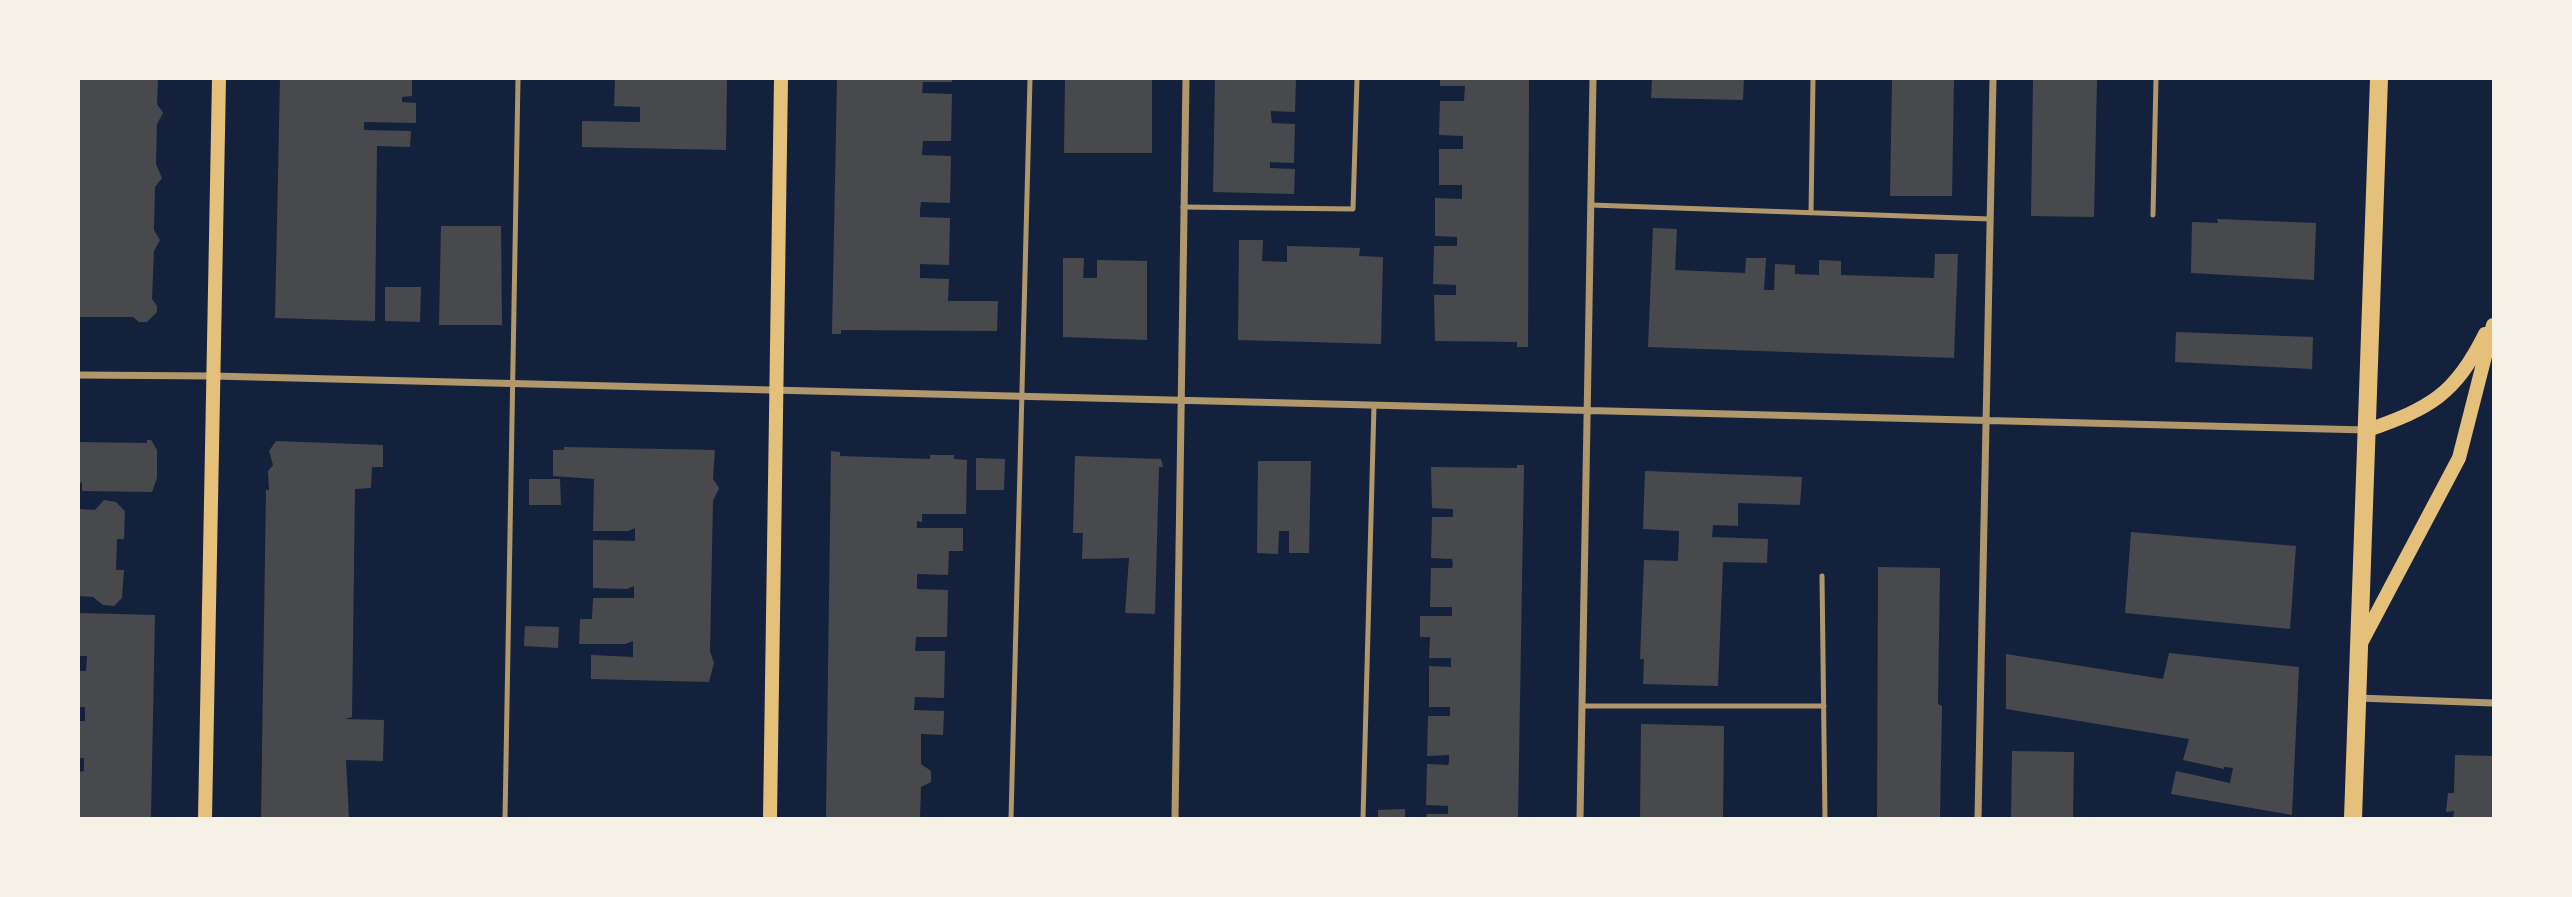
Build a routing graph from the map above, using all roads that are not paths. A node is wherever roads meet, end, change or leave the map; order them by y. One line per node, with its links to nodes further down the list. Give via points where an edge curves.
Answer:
1 (219, 79): 20 (main road)
2 (517, 79): 21 (lane)
3 (782, 79): 22 (main road)
4 (1030, 79): 23 (lane)
5 (1186, 79): 13 (street)
6 (1357, 79): 13 (lane, via 1353,209)
7 (1593, 79): 12 (street)
8 (1813, 79): 14 (lane)
9 (1993, 79): 16 (street)
10 (2156, 79): 15 (lane)
11 (2379, 79): 28 (main road)
12 (1591, 205): 14 (lane); 26 (street)
13 (1183, 207): 24 (street)
14 (1811, 213): 16 (lane)
15 (2153, 215)
16 (1990, 219): 27 (street)
17 (2493, 317): 28 (main road, via 2471,363 2443,395 2418,412)
18 (2493, 325): 30 (main road, via 2459,458)
19 (79, 375): 20 (street)
20 (213, 376): 21 (street); 35 (main road)
21 (512, 384): 22 (street); 36 (lane)
22 (777, 390): 23 (street); 37 (main road)
23 (1022, 396): 24 (street); 38 (lane)
24 (1179, 400): 25 (street); 39 (street)
25 (1374, 405): 26 (street); 40 (lane)
26 (1587, 411): 27 (street); 33 (street)
27 (1986, 421): 28 (street); 43 (street)
28 (2368, 430): 30 (main road)
29 (1822, 576): 34 (lane)
30 (2357, 649): 31 (main road)
31 (2358, 698): 32 (street); 44 (main road)
32 (2493, 703)
33 (1582, 706): 34 (lane); 41 (street)
34 (1824, 706): 42 (lane)
35 (205, 818)
36 (505, 818)
37 (770, 818)
38 (1011, 818)
39 (1175, 818)
40 (1363, 818)
41 (1580, 818)
42 (1825, 818)
43 (1978, 818)
44 (2353, 818)

